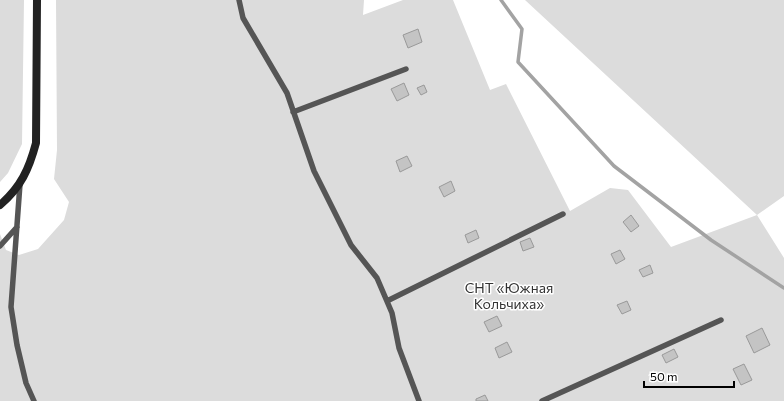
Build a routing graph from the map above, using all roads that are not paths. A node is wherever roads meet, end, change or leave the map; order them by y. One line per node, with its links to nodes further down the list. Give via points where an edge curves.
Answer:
1 (37, 0): 5 (main road, via 36,143 31,164)
2 (239, 0): 4 (lane, via 243,18 286,93)
3 (406, 69): 4 (lane)
4 (293, 112): 10 (lane, via 314,171 351,245 377,278)
5 (20, 184): 6 (main road); 8 (lane)
6 (0, 205)
7 (563, 214): 10 (lane)
8 (17, 227): 9 (lane); 12 (lane, via 11,307 26,383)
9 (0, 246)
10 (387, 301): 13 (lane, via 399,348)
11 (721, 320): 14 (lane)
12 (34, 401)
13 (419, 401)
14 (542, 401)

